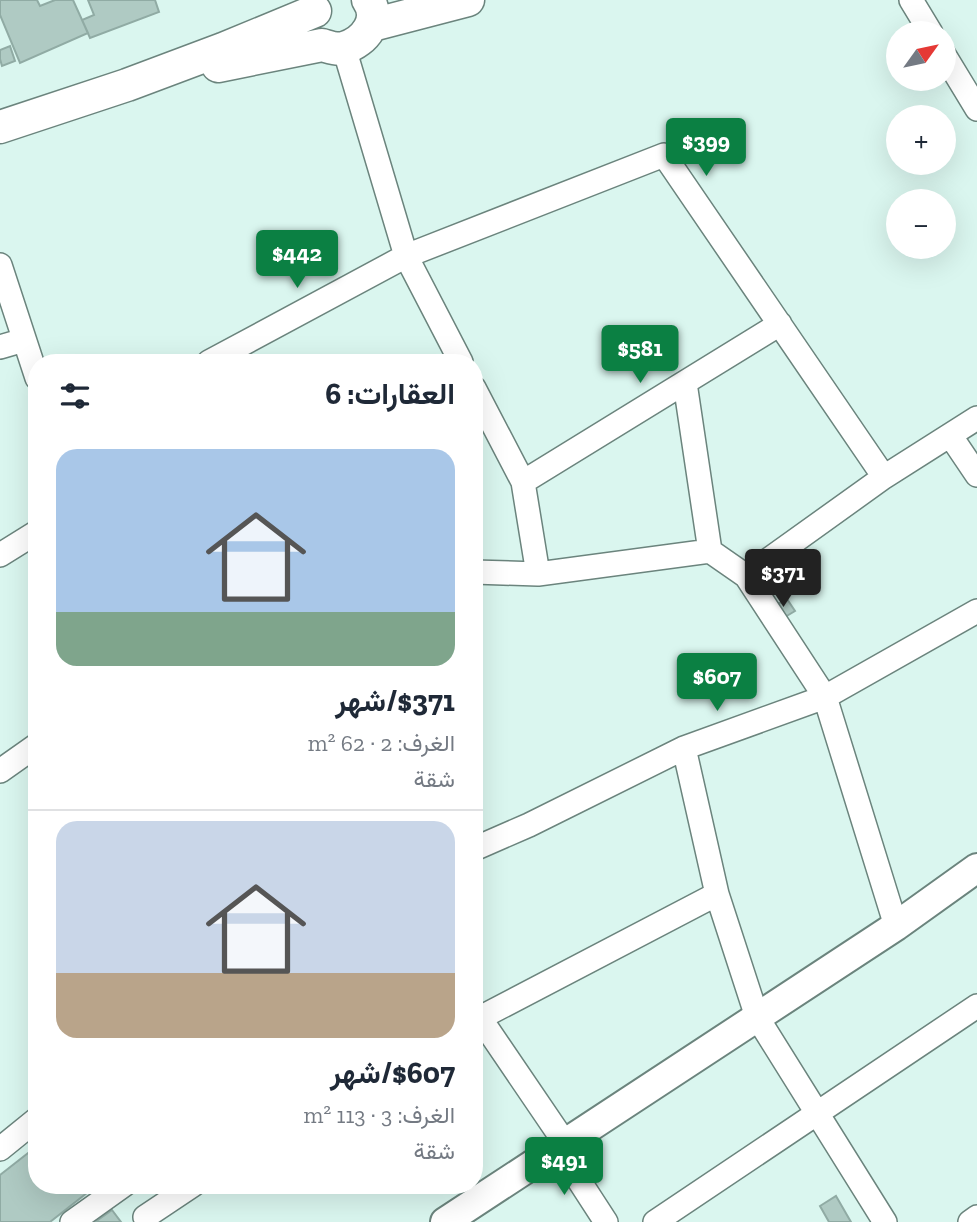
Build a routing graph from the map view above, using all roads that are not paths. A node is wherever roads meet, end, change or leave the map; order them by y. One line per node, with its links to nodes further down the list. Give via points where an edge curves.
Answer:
1 (468, 0): 4 (main road)
2 (911, 0): 5 (street)
3 (320, 5): 6 (main road, via 312,30); 8 (main road, via 223,49)
4 (370, 12): 6 (main road, via 361,40)
5 (924, 21)
6 (333, 46): 8 (main road); 11 (street)
7 (956, 74): 9 (street)
8 (127, 85): 10 (main road)
9 (977, 109)
10 (0, 127)
11 (407, 256): 13 (street, via 664,155); 17 (street); 18 (street)
12 (0, 265): 14 (street)
13 (780, 324): 19 (street); 24 (street)
14 (24, 340): 15 (street); 16 (street)
15 (0, 347)
16 (29, 354)
17 (224, 354)
18 (457, 354)
19 (685, 383): 25 (street); 27 (street)
20 (483, 405): 25 (street)
21 (977, 418): 22 (street)
22 (950, 435): 23 (street); 24 (street)
23 (977, 475)
24 (884, 477): 31 (street)
25 (523, 482): 30 (street)
26 (28, 538): 28 (street)
27 (710, 551): 30 (street); 31 (street)
28 (0, 555)
29 (483, 572): 30 (street)
30 (538, 574)
31 (746, 576): 33 (street)
32 (977, 611): 33 (street)
33 (825, 698): 34 (street); 40 (street)
34 (684, 748): 37 (street); 39 (street)
35 (28, 751): 36 (street)
36 (0, 771)
37 (483, 845)
38 (974, 876): 40 (street)
39 (717, 894): 42 (street); 43 (street)
40 (896, 926): 43 (street)
41 (977, 1006): 45 (street)
42 (483, 1016)
43 (757, 1017): 45 (street); 47 (street)
44 (483, 1028): 47 (street)
45 (817, 1113): 57 (street); 58 (street)
46 (28, 1126): 48 (street)
47 (561, 1145): 55 (street); 56 (street)
48 (0, 1149)
49 (112, 1194): 54 (street)
50 (131, 1194): 53 (street)
51 (181, 1194): 53 (street)
52 (977, 1217): 59 (street)
53 (147, 1219)
54 (72, 1222)
55 (445, 1222)
56 (606, 1222)
57 (655, 1222)
58 (885, 1222)
59 (970, 1222)

